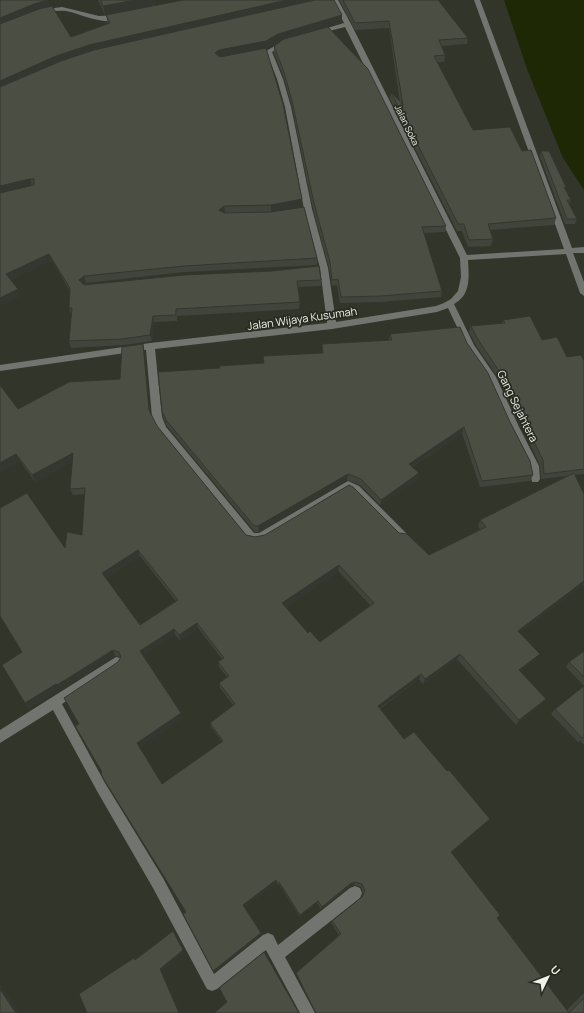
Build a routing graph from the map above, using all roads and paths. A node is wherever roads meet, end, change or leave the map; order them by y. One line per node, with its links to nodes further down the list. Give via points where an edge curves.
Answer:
1 (335, 0): 5 (street, Jalan Soka)
2 (477, 0): 8 (street)
3 (31, 15): 4 (street, via 54,9 105,19)
4 (126, 16)
5 (348, 24): 6 (street); 10 (street, Jalan Soka)
6 (313, 34)
7 (293, 39): 13 (street, via 266,52 280,78 288,107 305,210 321,268)
8 (569, 250): 9 (street); 10 (street); 11 (street)
9 (584, 250)
10 (464, 258): 12 (street, via 466,283 459,296)
11 (584, 293)
12 (450, 304): 13 (street, Jalan Wijaya Kusumah, via 437,309); 16 (street, Gang Sejahtera, via 470,346 492,377 534,466)
13 (332, 326): 14 (street, Jalan Wijaya Kusumah)
14 (150, 346): 15 (street, Jalan Wijaya Kusumah, via 42,364); 17 (street, via 157,417 163,430 251,537 261,537 348,486 356,489)
15 (0, 368)
16 (535, 479)
17 (403, 535)
18 (116, 662): 19 (street)
19 (55, 702): 20 (street); 22 (street, via 212,984 268,940)
20 (0, 737)
21 (355, 893): 22 (street)
22 (276, 955): 23 (street)
23 (308, 1013)

